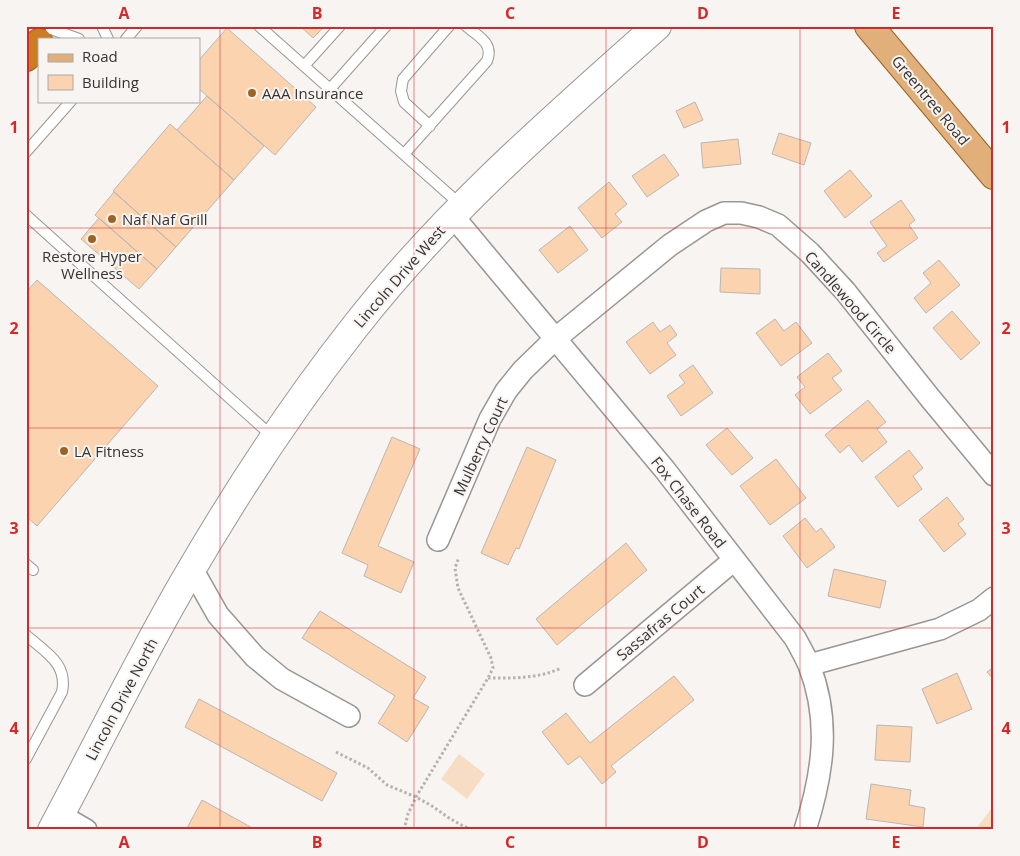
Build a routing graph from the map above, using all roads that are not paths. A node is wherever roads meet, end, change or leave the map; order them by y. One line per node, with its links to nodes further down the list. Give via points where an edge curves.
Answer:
1 (102, 26): 12 (lane)
2 (137, 26): 13 (lane)
3 (259, 26): 16 (lane)
4 (340, 26): 16 (lane)
5 (386, 26): 17 (lane)
6 (449, 26): 19 (lane, via 403,79 401,92 404,102)
7 (466, 26): 19 (lane, via 488,45 488,61)
8 (657, 26): 23 (street, Lincoln Drive West, via 530,139)
9 (869, 26): 22 (main road, Greentree Road)
10 (47, 34): 11 (lane)
11 (73, 38)
12 (108, 38)
13 (127, 38)
14 (38, 44): 15 (highway)
15 (26, 57)
16 (304, 66): 17 (lane)
17 (330, 89): 21 (lane)
18 (70, 102): 20 (lane)
19 (430, 126): 21 (lane)
20 (26, 152)
21 (404, 153): 23 (lane)
22 (994, 174)
23 (457, 210): 25 (street, Fox Chase Road); 26 (street, Lincoln Drive West, via 355,326)
24 (26, 215): 26 (lane)
25 (556, 338): 27 (street, Candlewood Circle, via 697,226 724,213 741,212 758,217 778,225 827,271); 28 (street, Mulberry Court, via 522,370 498,404); 29 (street, Fox Chase Road)
26 (274, 437): 30 (street, Lincoln Drive West)
27 (994, 475)
28 (438, 540)
29 (734, 560): 33 (street, Fox Chase Road, via 795,638); 34 (street, Sassafras Court)
30 (192, 569): 35 (street, via 218,615 255,657 282,678); 37 (street, Lincoln Drive North)
31 (994, 598): 33 (street, via 979,610 940,629)
32 (26, 635): 36 (lane, via 56,662 63,676 62,692)
33 (809, 665): 39 (street, Fox Chase Road, via 822,715 823,743 821,772)
34 (585, 685)
35 (349, 716)
36 (26, 759)
37 (56, 822): 38 (street)
38 (86, 830)
39 (806, 830)

